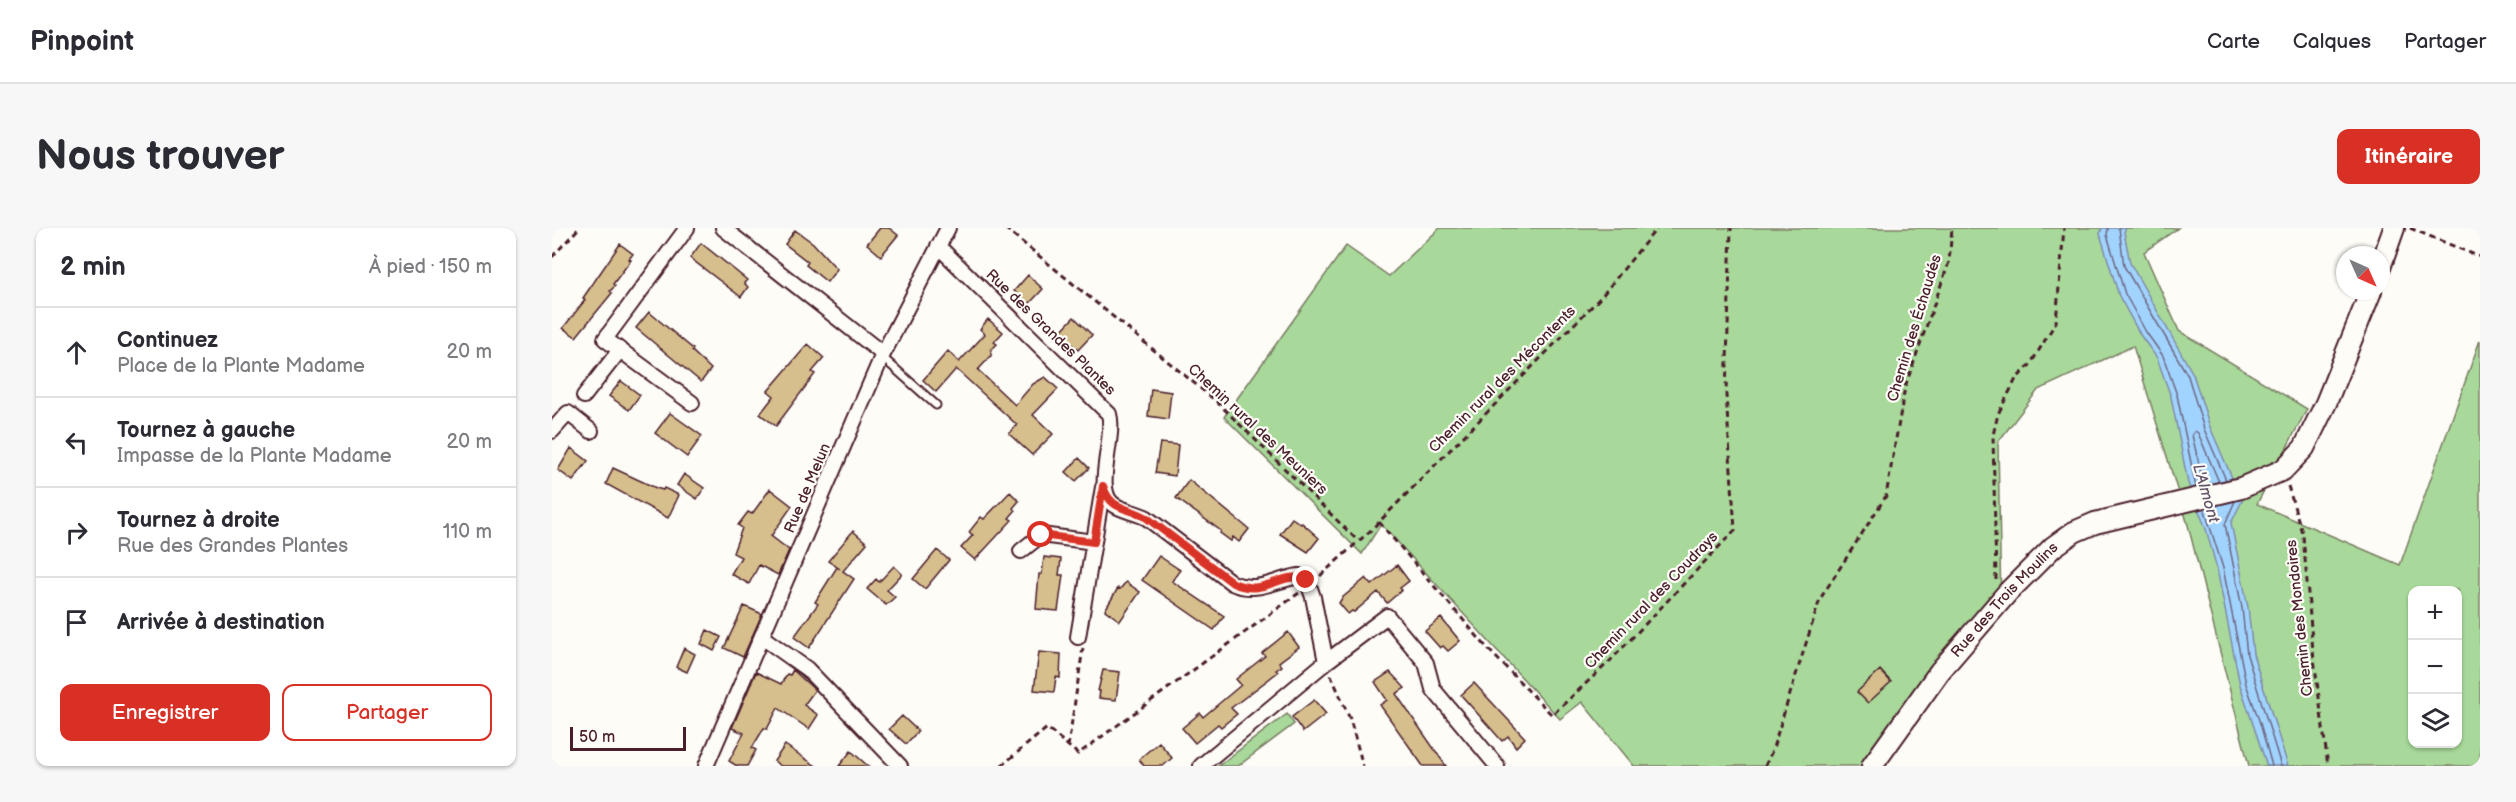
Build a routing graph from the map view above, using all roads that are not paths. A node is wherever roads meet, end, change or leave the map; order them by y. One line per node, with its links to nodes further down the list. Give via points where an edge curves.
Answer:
1 (687, 228): 8 (street, via 605,339)
2 (723, 228): 9 (street)
3 (948, 228): 5 (street, Rue de Melun)
4 (2394, 228): 6 (street)
5 (938, 246): 9 (street, Rue de Melun); 15 (street, Rue des Grandes Plantes, via 1109,414 1112,423)
6 (2388, 246)
7 (2367, 300): 25 (street, Rue des Trois Moulins, via 2304,448 2283,470 2241,488 2095,523 2073,532 2007,592 1940,671)
8 (620, 350): 10 (street); 11 (street)
9 (883, 356): 12 (lane); 18 (street, Rue de Melun)
10 (584, 396)
11 (692, 403)
12 (936, 405)
13 (552, 431): 14 (street, via 568,413)
14 (591, 431)
15 (1103, 486): 16 (street); 20 (street, via 1113,504 1147,518 1233,583 1259,589 1299,576 1306,580)
16 (1094, 542): 17 (street, via 1041,535); 19 (street)
17 (1021, 551)
18 (762, 637): 21 (street, Rue de Melun); 22 (street, via 807,669)
19 (1078, 637)
20 (1326, 662): 23 (street); 24 (street, via 1388,616 1426,663 1432,689)
21 (706, 766)
22 (900, 766)
23 (1201, 766)
24 (1497, 766)
25 (1872, 766)

